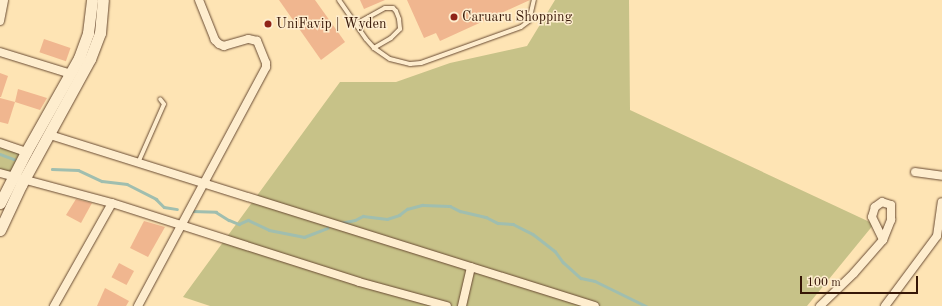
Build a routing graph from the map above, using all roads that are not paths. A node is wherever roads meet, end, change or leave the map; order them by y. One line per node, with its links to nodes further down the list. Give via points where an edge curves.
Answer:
1 (4, 0): 7 (street)
2 (92, 0): 11 (main road, via 88,33)
3 (103, 0): 13 (main road, via 100,33 90,59)
4 (199, 0): 21 (street, via 218,44 224,46 254,39 266,63)
5 (340, 0): 8 (lane)
6 (534, 0): 9 (lane, via 529,21 521,27 421,63 410,64 390,59)
7 (0, 21)
8 (356, 24): 9 (lane); 9 (lane, via 385,8 393,8 396,11 400,29)
9 (374, 48)
10 (0, 52): 11 (street)
11 (71, 74): 15 (main road)
12 (160, 99): 16 (lane, via 164,104)
13 (50, 135): 16 (street); 20 (main road)
14 (0, 143): 15 (street)
15 (26, 152): 20 (main road)
16 (137, 163): 21 (street)
17 (915, 172): 19 (street)
18 (0, 173): 20 (street)
19 (942, 176)
20 (18, 179): 23 (main road); 24 (street); 26 (main road)
21 (202, 184): 25 (street); 28 (street)
22 (942, 202): 35 (street, via 937,236)
23 (0, 203)
24 (112, 203): 25 (street); 29 (street)
25 (180, 225): 30 (street); 31 (street, via 359,282)
26 (0, 230)
27 (882, 240): 34 (street, via 854,273)
28 (471, 267): 32 (street); 33 (street)
29 (54, 306)
30 (138, 306)
31 (447, 306)
32 (462, 306)
33 (595, 306)
34 (820, 306)
35 (885, 306)

